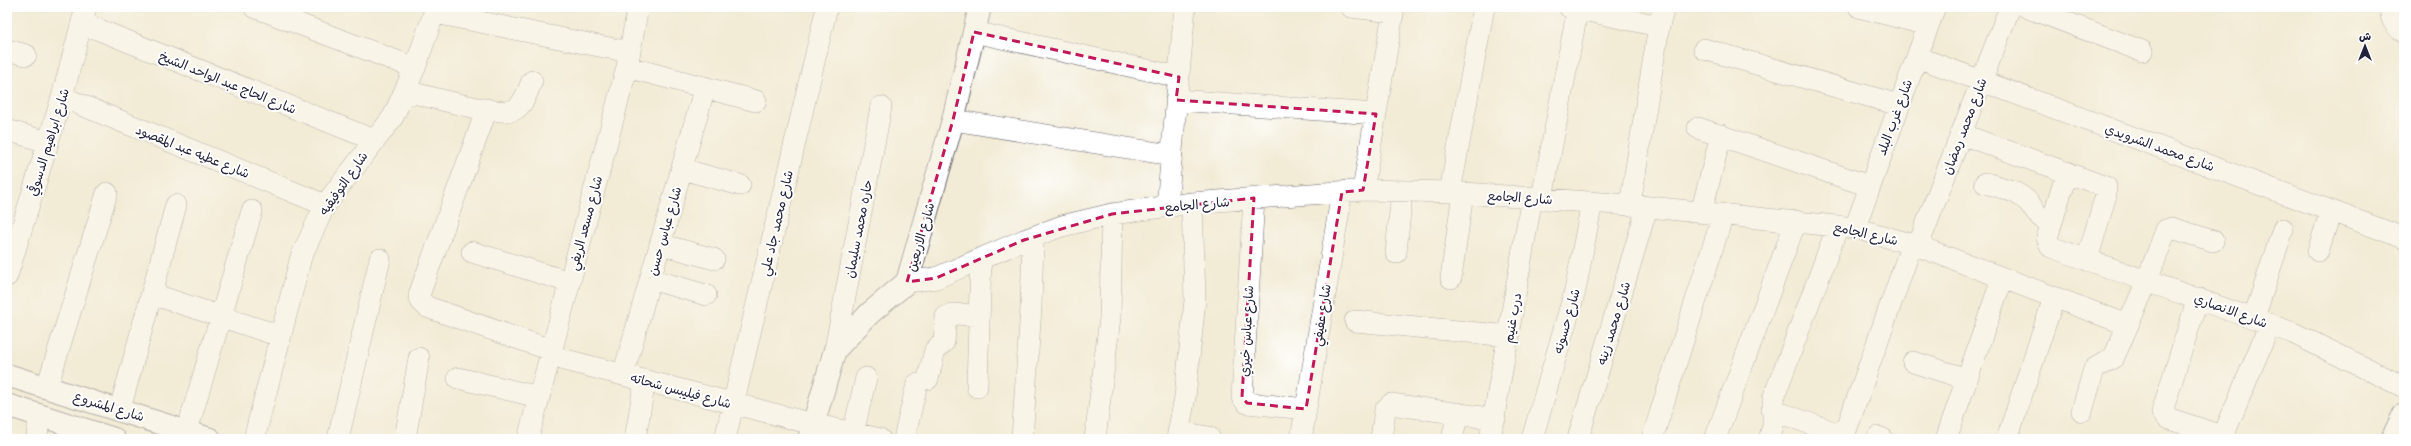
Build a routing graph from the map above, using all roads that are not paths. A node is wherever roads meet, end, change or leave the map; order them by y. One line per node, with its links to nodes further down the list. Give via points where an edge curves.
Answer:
1 (254, 7): 24 (street)
2 (638, 7): 23 (street, شارع مسعد الريفي)
3 (827, 7): 116 (street, شارع محمد جاد علي)
4 (980, 7): 18 (street, شارع الاربعين)
5 (1185, 7): 25 (street)
6 (1351, 7): 13 (street)
7 (1484, 7): 54 (street)
8 (1859, 7): 17 (street)
9 (2010, 7): 27 (street, شارع محمد رمضان)
10 (2026, 7): 21 (street)
11 (2392, 7): 19 (street, via 2390,12 2393,22)
12 (1575, 8): 16 (street); 55 (street, درب غنيم)
13 (1394, 9): 36 (street)
14 (436, 10): 23 (street); 24 (street, شارع التوفيقيه)
15 (84, 15): 30 (street, شارع ابراهيم الدسوقي); 42 (street, شارع الحاج عبد الواحد الشيخ)
16 (1661, 16): 62 (street, شارع محمد زينه)
17 (1932, 16): 22 (street, شارع غرب البلد)
18 (974, 32): 25 (street); 37 (street, شارع الاربعين)
19 (2404, 32)
20 (1704, 49): 33 (street)
21 (2142, 51)
22 (1917, 56): 27 (street, شارع محمد الشرويدي); 33 (street, شارع غرب البلد)
23 (628, 59): 28 (street); 89 (street, شارع مسعد الريفي)
24 (415, 68): 29 (street, شارع التوفيقيه)
25 (1179, 77): 32 (street)
26 (532, 81): 35 (street, via 523,101 514,110 498,112)
27 (1982, 81): 40 (street, شارع محمد رمضان); 64 (street, شارع محمد الشرويدي)
28 (705, 87): 31 (street); 45 (street, شارع عباس حسن)
29 (405, 91): 35 (street); 42 (street, شارع التوفيقيه, via 393,117)
30 (62, 97): 43 (street, شارع ابراهيم الدسوقي); 60 (street, شارع عطيه عبد المقصود)
31 (756, 100)
32 (1176, 100): 36 (street); 44 (street)
33 (1899, 105): 49 (street, شارع غرب البلد)
34 (881, 107): 102 (street, حاره محمد سليمان)
35 (487, 109): 103 (street, شارع فيليبس شحاته, via 419,290 421,301 427,307)
36 (1376, 114): 50 (street)
37 (953, 120): 44 (street); 90 (street, شارع الاربعين)
38 (1698, 128): 41 (street)
39 (7, 130): 43 (street)
40 (1961, 134): 46 (street); 76 (street, شارع محمد رمضان)
41 (1722, 135): 49 (street); 65 (street)
42 (374, 140): 60 (street, شارع التوفيقيه)
43 (47, 142): 84 (street, شارع ابراهيم الدسوقي)
44 (1171, 155): 61 (street)
45 (682, 169): 48 (street); 75 (street, شارع عباس حسن)
46 (2067, 172): 69 (street); 83 (street, via 2104,186 2107,190)
47 (1985, 183): 69 (street, via 2020,194 2028,201 2035,214)
48 (740, 185)
49 (1869, 186): 70 (street, شارع غرب البلد)
50 (1363, 190): 51 (street, شارع الجامع); 52 (street, شارع الجامع)
51 (1402, 191): 54 (street, شارع الجامع); 79 (street)
52 (1342, 192): 56 (street, شارع الجامع); 119 (street, شارع عفيفي)
53 (107, 193): 112 (street)
54 (1456, 193): 55 (street, شارع الجامع); 85 (street)
55 (1537, 197): 57 (street, شارع الجامع); 101 (street, درب غنيم)
56 (1254, 198): 58 (street, شارع الجامع); 119 (street, شارع عباس خيري, via 1242,398 1247,403)
57 (1592, 202): 62 (street, شارع الجامع); 151 (street, شارع حسونه, via 1575,291)
58 (1192, 203): 61 (street, شارع الجامع); 130 (street, via 1195,300 1185,396)
59 (176, 205): 91 (street)
60 (325, 205): 100 (street, شارع التوفيقيه, via 301,257)
61 (1167, 206): 66 (street, شارع الجامع)
62 (1639, 206): 65 (street, شارع الجامع); 152 (street, شارع محمد زينه)
63 (252, 211): 96 (street)
64 (2331, 211): 73 (street, شارع محمد الشرويدي); 77 (street)
65 (1701, 213): 67 (street, شارع الجامع)
66 (1112, 214): 72 (street, شارع الجامع, via 1062,226); 146 (street, via 1110,318)
67 (1722, 215): 68 (street, شارع الجامع); 153 (street)
68 (1796, 221): 70 (street, شارع الجامع); 154 (street)
69 (2052, 222): 83 (street, شارع الانصاري, via 2047,238 2051,246)
70 (1846, 227): 76 (street, شارع الجامع); 120 (street, شارع غرب البلد, via 1773,399)
71 (2283, 229): 98 (street)
72 (1033, 237): 80 (street, شارع الجامع); 145 (street, via 1030,339)
73 (2404, 238)
74 (2213, 241): 88 (street, via 2172,228 2166,230)
75 (660, 244): 82 (street); 86 (street, شارع عباس حسن)
76 (1915, 245): 87 (street, شارع الجامع); 132 (street, شارع محمد رمضان)
77 (2318, 251)
78 (472, 252): 89 (street)
79 (1396, 253)
80 (981, 258): 90 (street, شارع الجامع, via 936,278); 95 (street)
81 (380, 259): 138 (street)
82 (714, 259)
83 (2087, 260): 88 (street, شارع الانصاري)
84 (7, 276)
85 (1451, 278)
86 (650, 279): 92 (street); 107 (street, شارع عباس حسن)
87 (2002, 279): 93 (street, شارع الجامع); 110 (street)
88 (2147, 281): 94 (street, شارع الانصاري); 99 (street)
89 (570, 282): 103 (street, شارع مسعد الريفي)
90 (907, 282): 102 (street, شارع الاربعين, via 868,314)
91 (152, 294): 96 (street); 118 (street)
92 (706, 295)
93 (2054, 298): 99 (street, شارع الجامع); 157 (street)
94 (2198, 298): 98 (street, شارع الانصاري); 133 (street, via 2162,412 2167,418)
95 (978, 315): 113 (street); 144 (street, via 952,314 946,317 944,342 934,350)
96 (221, 317): 100 (street); 126 (street)
97 (1354, 321): 101 (street)
98 (2262, 321): 114 (street, شارع الانصاري); 133 (street)
99 (2128, 325): 121 (street, via 2114,357 2094,369)
100 (280, 336): 137 (street, شارع التوفيقيه)
101 (1509, 336): 125 (street, درب غنيم)
102 (835, 350): 128 (street, شارع الاربعين)
103 (551, 353): 107 (street, شارع فيليبس شحاته); 115 (street, شارع مسعد الريفي)
104 (419, 358): 139 (street)
105 (1913, 362): 110 (street)
106 (7, 375): 112 (street, شارع المشروع)
107 (623, 375): 111 (street, شارع فيليبس شحاته)
108 (458, 378): 115 (street)
109 (866, 378): 129 (street)
110 (1967, 380): 156 (street)
111 (646, 381): 116 (street, شارع فيليبس شحاته); 141 (street)
112 (47, 387): 118 (street, شارع المشروع)
113 (977, 387)
114 (2404, 387)
115 (539, 398): 140 (street, شارع مسعد الريفي)
116 (733, 404): 128 (street, شارع فيليبس شحاته); 142 (street, شارع محمد جاد علي)
117 (7, 405): 124 (street)
118 (120, 409): 126 (street, شارع المشروع)
119 (1306, 409): 147 (street, شارع عفيفي)
120 (1772, 410): 132 (street); 155 (street, شارع غرب البلد, via 1773,426)
121 (2082, 411)
122 (1458, 413): 125 (street); 148 (street, via 1391,404 1385,410); 149 (street)
123 (2404, 414): 158 (street)
124 (39, 415): 127 (street); 134 (street)
125 (1495, 419): 150 (street, درب غنيم)
126 (187, 431): 136 (street, شارع المشروع)
127 (69, 432): 135 (street)
128 (811, 432): 129 (street, شارع فيليبس شحاته)
129 (853, 433): 143 (street, شارع فيليبس شحاته)
130 (1177, 436): 131 (street)
131 (1209, 437)
132 (1843, 437)
133 (2223, 437)
134 (36, 439)
135 (114, 439)
136 (210, 439)
137 (254, 439)
138 (338, 439)
139 (405, 439)
140 (528, 439)
141 (635, 439)
142 (725, 439)
143 (880, 439)
144 (904, 439)
145 (1022, 439)
146 (1095, 439)
147 (1301, 439)
148 (1381, 439)
149 (1452, 439)
150 (1490, 439)
151 (1532, 439)
152 (1578, 439)
153 (1652, 439)
154 (1715, 439)
155 (1769, 439)
156 (1946, 439)
157 (2007, 439)
158 (2392, 439)

